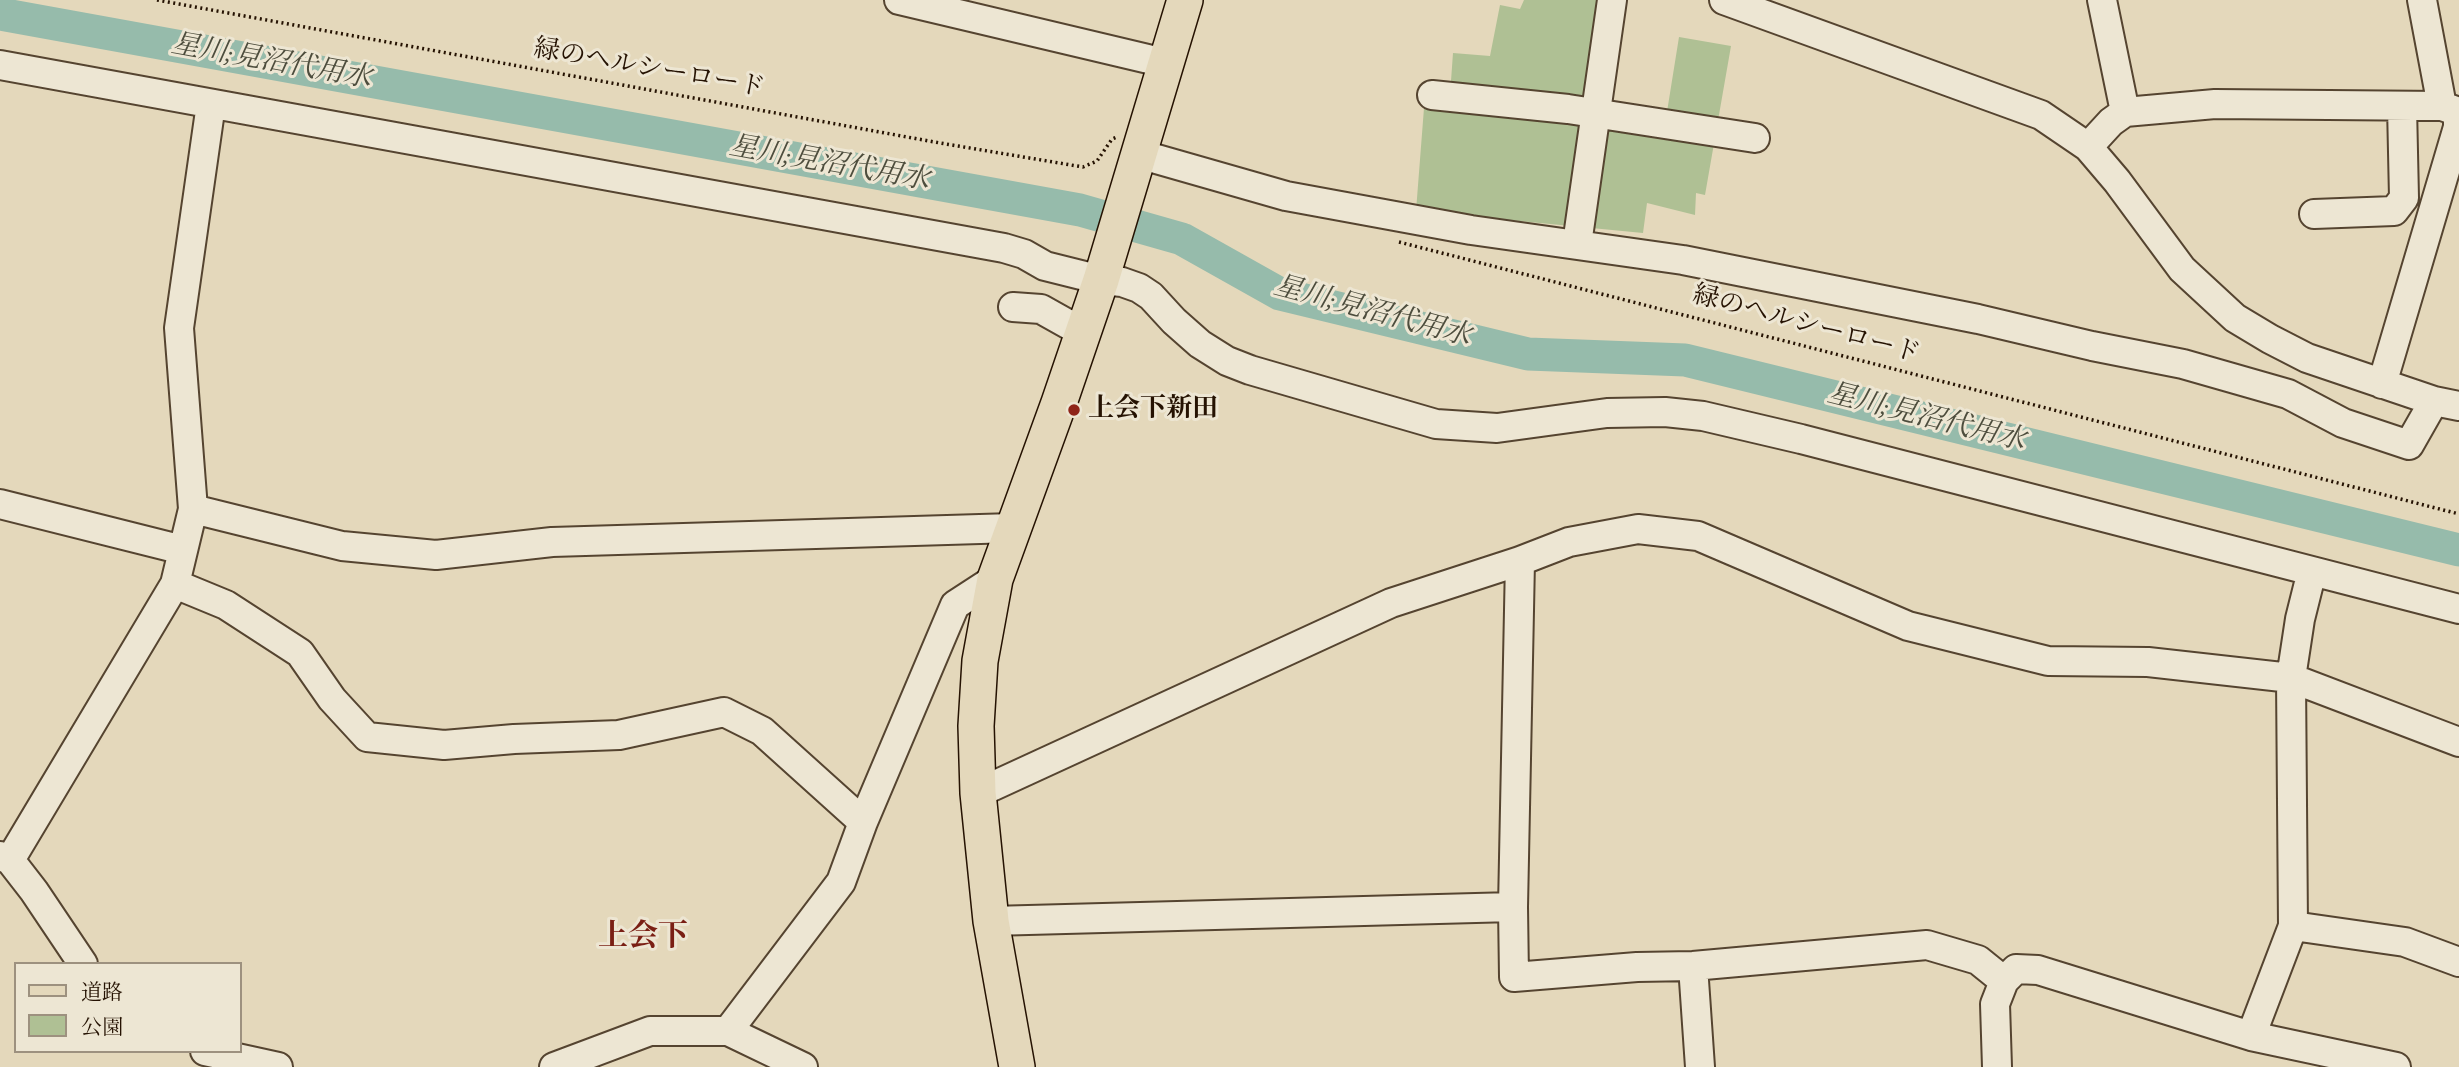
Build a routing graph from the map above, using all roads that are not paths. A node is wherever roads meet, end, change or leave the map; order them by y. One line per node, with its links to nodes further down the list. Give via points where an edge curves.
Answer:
1 (899, 0): 7 (street)
2 (1185, 0): 7 (main road)
3 (1612, 0): 14 (street)
4 (1724, 0): 17 (street, via 2040,115)
5 (2102, 0): 13 (street)
6 (2422, 0): 12 (street)
7 (1166, 63): 16 (main road)
8 (0, 65): 10 (street)
9 (1432, 95): 14 (street)
10 (211, 104): 20 (street, via 1004,248 1045,266); 26 (street, via 179,328)
11 (2402, 106): 12 (street); 13 (street, via 2215,104); 18 (street, via 2404,198 2395,211)
12 (2453, 110): 23 (street, via 2458,127)
13 (2125, 112): 17 (street)
14 (1595, 114): 15 (street); 19 (street)
15 (1755, 138)
16 (1130, 145): 19 (street, via 1286,196); 20 (main road, via 1129,188)
17 (2088, 147): 23 (street, via 2182,269 2235,318 2307,358)
18 (2314, 214)
19 (1577, 244): 24 (street, via 1683,260 2183,364 2288,394 2343,423 2409,445)
20 (1105, 266): 22 (main road); 30 (street, via 1122,282 1150,296 1186,333 1227,361 1436,424 1497,428 1608,413 1703,416)
21 (1013, 307): 22 (street, via 1041,309)
22 (1082, 332): 27 (main road)
23 (2382, 384): 24 (street)
24 (2446, 403)
25 (0, 504): 28 (street)
26 (193, 509): 27 (street, via 342,546 436,555 552,542); 28 (street)
27 (1013, 528): 31 (main road)
28 (183, 550): 32 (street)
29 (1520, 561): 34 (street, via 1569,542 1638,529 1698,536 1908,626 2048,661 2148,662); 36 (street, via 1391,603); 39 (street)
30 (2312, 571): 33 (street); 34 (street)
31 (995, 579): 36 (main road, via 980,660); 37 (street, via 955,605)
32 (175, 584): 37 (street, via 226,605 300,653 332,699 367,737 444,746 619,735 724,712 762,731); 38 (street)
33 (2459, 608)
34 (2291, 678): 35 (street); 41 (street)
35 (2459, 742)
36 (978, 793): 40 (main road)
37 (863, 822): 46 (street, via 841,883)
38 (5, 858): 42 (street, via 34,891)
39 (1513, 907): 40 (street); 44 (street, via 1514,977)
40 (991, 921): 52 (main road)
41 (2293, 926): 43 (street, via 2405,942); 47 (street)
42 (82, 962)
43 (2459, 962)
44 (1693, 966): 45 (street, via 1927,945 1978,960); 53 (street)
45 (2004, 981): 47 (street, via 2016,969 2038,970); 54 (street, via 1995,1004)
46 (728, 1031): 50 (street, via 650,1031); 51 (street)
47 (2251, 1036): 55 (street)
48 (214, 1053): 49 (street)
49 (278, 1067)
50 (554, 1067)
51 (803, 1067)
52 (1017, 1067)
53 (1700, 1067)
54 (1997, 1067)
55 (2396, 1067)

